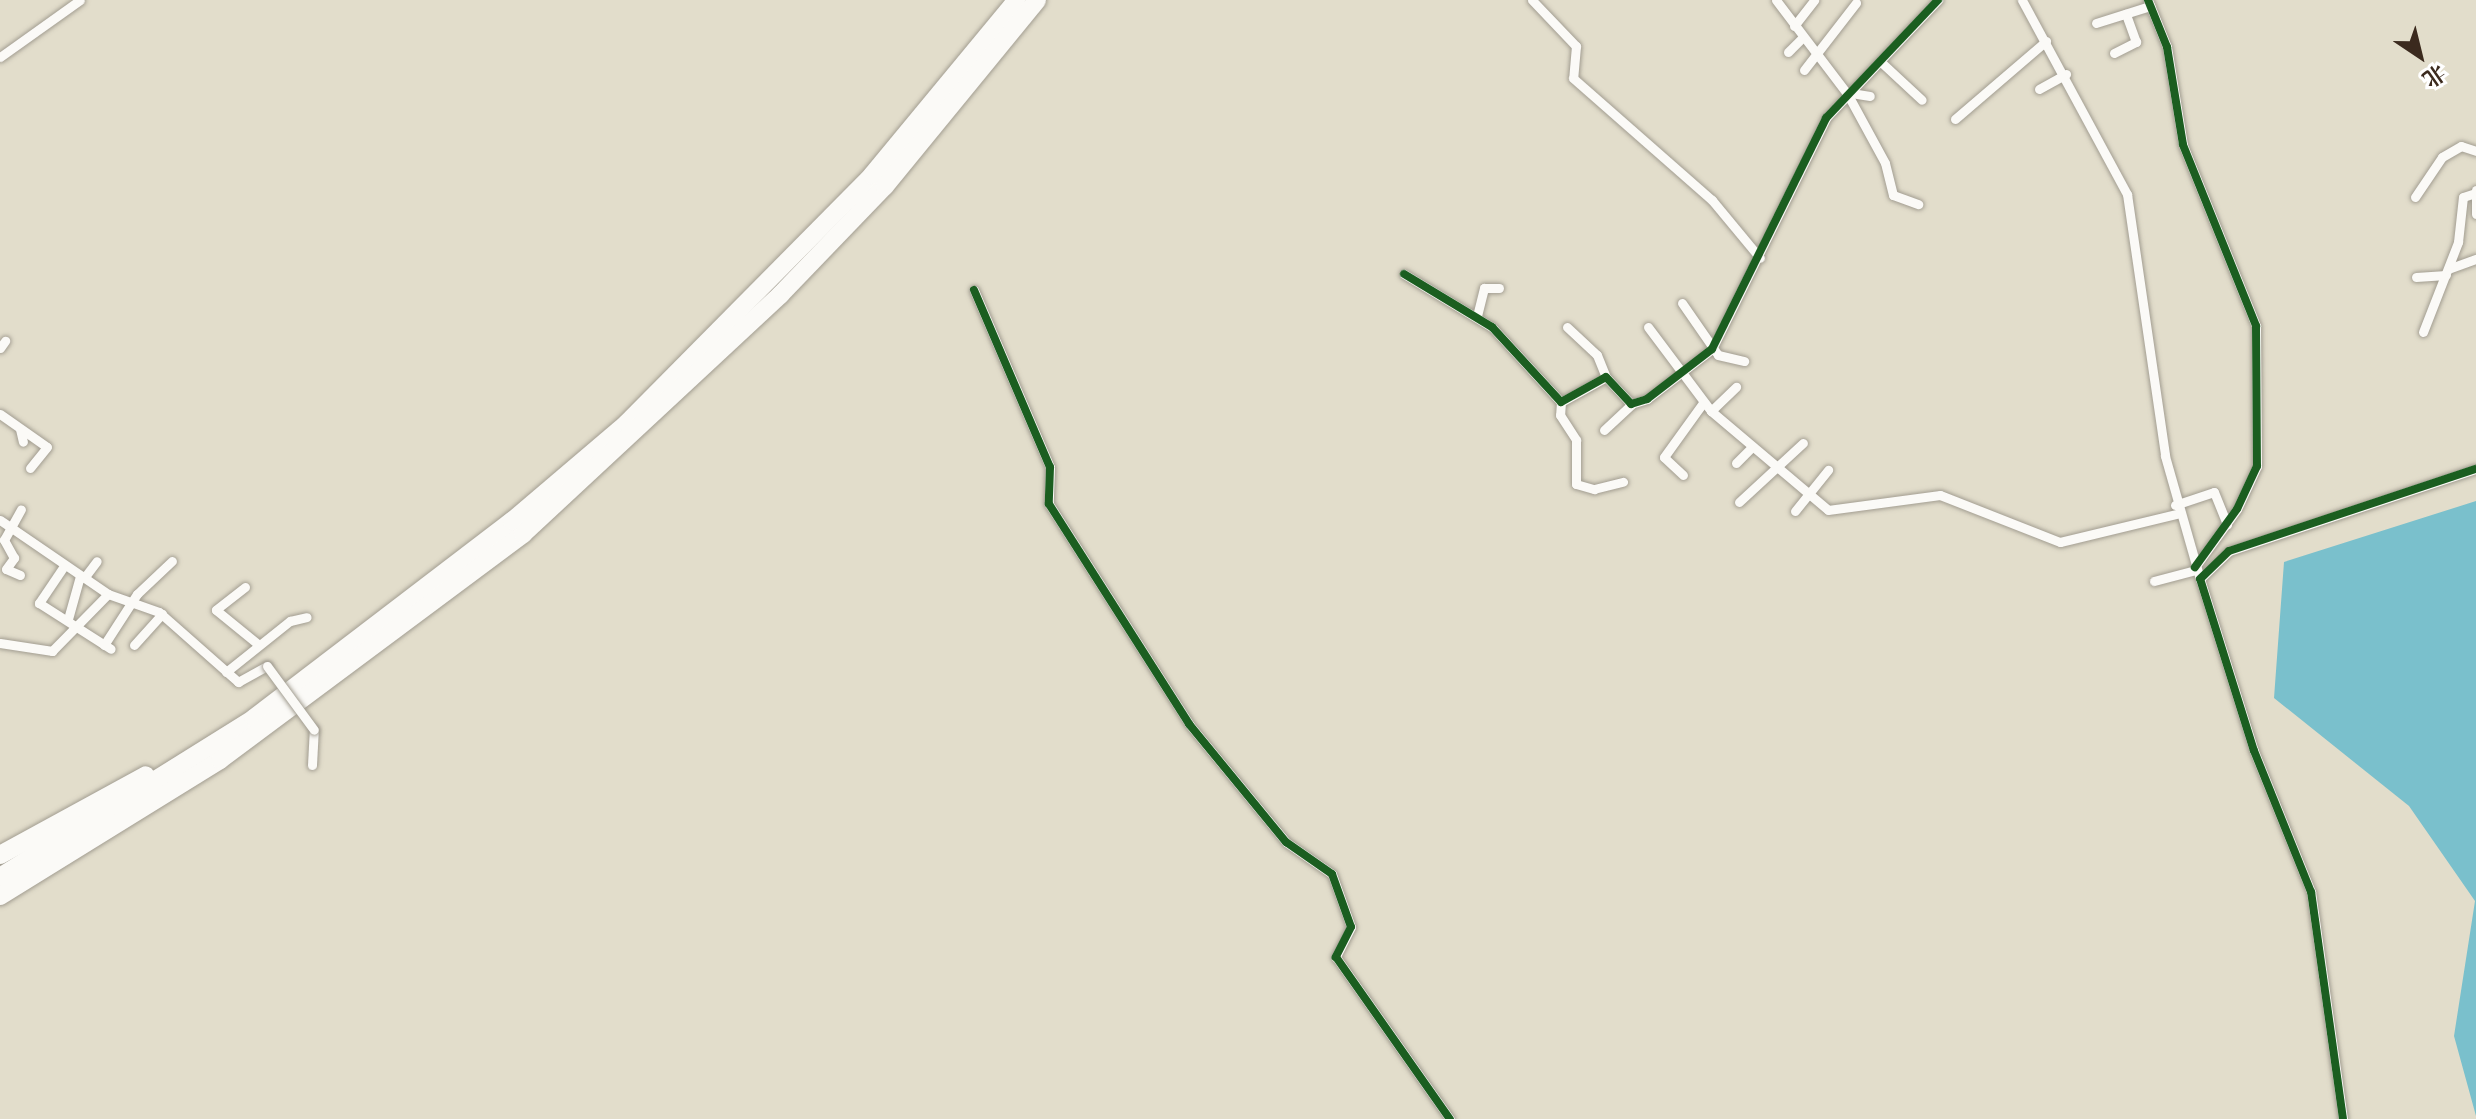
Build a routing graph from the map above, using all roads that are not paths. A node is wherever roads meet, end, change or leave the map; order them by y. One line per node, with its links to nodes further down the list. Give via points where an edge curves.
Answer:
1 (80, 0): 18 (street)
2 (1017, 0): 93 (highway, via 872,175 627,423 512,521)
3 (1037, 0): 97 (highway, via 885,186 801,273 535,524 417,619 220,760)
4 (1532, 0): 34 (street, via 1576,46 1573,78 1712,200)
5 (1776, 0): 13 (street)
6 (1814, 0): 13 (street)
7 (1938, 0): 20 (street)
8 (2022, 0): 15 (street)
9 (1856, 3): 19 (street)
10 (2149, 3): 11 (street); 74 (street, via 2167,47 2183,145 2256,326 2257,466)
11 (2126, 14): 12 (street); 17 (street, via 2136,42)
12 (2096, 23)
13 (1794, 26): 14 (street)
14 (1802, 38): 16 (street); 19 (street)
15 (2046, 41): 22 (street); 27 (street)
16 (1788, 52)
17 (2114, 53)
18 (0, 57)
19 (1816, 60): 21 (street); 24 (street)
20 (1882, 63): 24 (street); 26 (street)
21 (1804, 70)
22 (2066, 74): 23 (street); 71 (street, via 2127,194)
23 (2039, 89)
24 (1849, 94): 25 (street); 32 (street, via 1885,163 1893,195); 34 (street, via 1824,122)
25 (1870, 96)
26 (1922, 100)
27 (1955, 119)
28 (2476, 151): 30 (street, via 2458,147 2442,157)
29 (2476, 191): 31 (street); 36 (street, via 2463,197)
30 (2415, 197)
31 (2476, 203): 33 (street)
32 (1918, 204)
33 (2476, 214)
34 (1760, 258): 46 (street)
35 (2476, 259): 36 (street)
36 (2447, 272): 38 (street); 45 (street)
37 (1404, 274): 42 (street)
38 (2416, 277)
39 (1499, 288): 42 (street, via 1484,288)
40 (974, 290): 98 (street, via 1050,467 1049,504 1189,724 1286,842 1332,874 1351,927 1336,957)
41 (1682, 303): 46 (street)
42 (1477, 316): 51 (street)
43 (1567, 327): 48 (street, via 1597,355)
44 (1648, 327): 49 (street)
45 (2423, 332)
46 (1713, 348): 47 (street, via 1728,361); 49 (street)
47 (1744, 361)
48 (1606, 377): 51 (street); 53 (street)
49 (1682, 378): 52 (street); 53 (street)
50 (1736, 387): 54 (street)
51 (1561, 402): 67 (street, via 1560,415 1576,440 1576,484 1594,489)
52 (1703, 403): 54 (street); 66 (street, via 1666,452)
53 (1632, 404): 57 (street)
54 (1711, 411): 60 (street)
55 (0, 414): 56 (street)
56 (20, 429): 58 (street); 62 (street, via 47,447)
57 (1604, 430)
58 (23, 442)
59 (1803, 443): 64 (street)
60 (1751, 448): 61 (street); 64 (street)
61 (1736, 463)
62 (30, 468)
63 (2476, 469): 78 (street, via 2229,551)
64 (1778, 470): 68 (street); 69 (street)
65 (1828, 470): 68 (street)
66 (1683, 475)
67 (1623, 482)
68 (1808, 495): 71 (street, via 1839,512 1940,495 2054,541); 72 (street)
69 (1739, 502)
70 (21, 509): 73 (street)
71 (2176, 510): 74 (street, via 2214,492); 78 (street)
72 (1795, 511)
73 (4, 523): 77 (street); 79 (street, via 5,548 14,558 6,569)
74 (2227, 524): 78 (street)
75 (97, 561): 80 (street)
76 (172, 561): 84 (street)
77 (64, 566): 80 (street); 87 (street, via 39,603)
78 (2197, 572): 81 (street); 99 (street, via 2254,751 2311,892)
79 (20, 575)
80 (82, 577): 83 (street); 87 (street)
81 (2154, 581)
82 (245, 587): 91 (street, via 216,610)
83 (108, 594): 84 (street); 88 (street)
84 (131, 604): 85 (street); 88 (street, via 108,647)
85 (162, 614): 90 (street); 92 (street)
86 (307, 617): 91 (street)
87 (68, 619): 88 (street)
88 (81, 628): 89 (street, via 52,651)
89 (0, 643)
90 (134, 645)
91 (259, 645): 92 (street)
92 (226, 672): 94 (street, bridge, via 238,682 267,666 314,730)
93 (254, 718): 95 (highway); 96 (highway)
94 (312, 765)
95 (0, 855)
96 (0, 877)
97 (0, 896)
98 (1450, 1119)
99 (2343, 1119)

